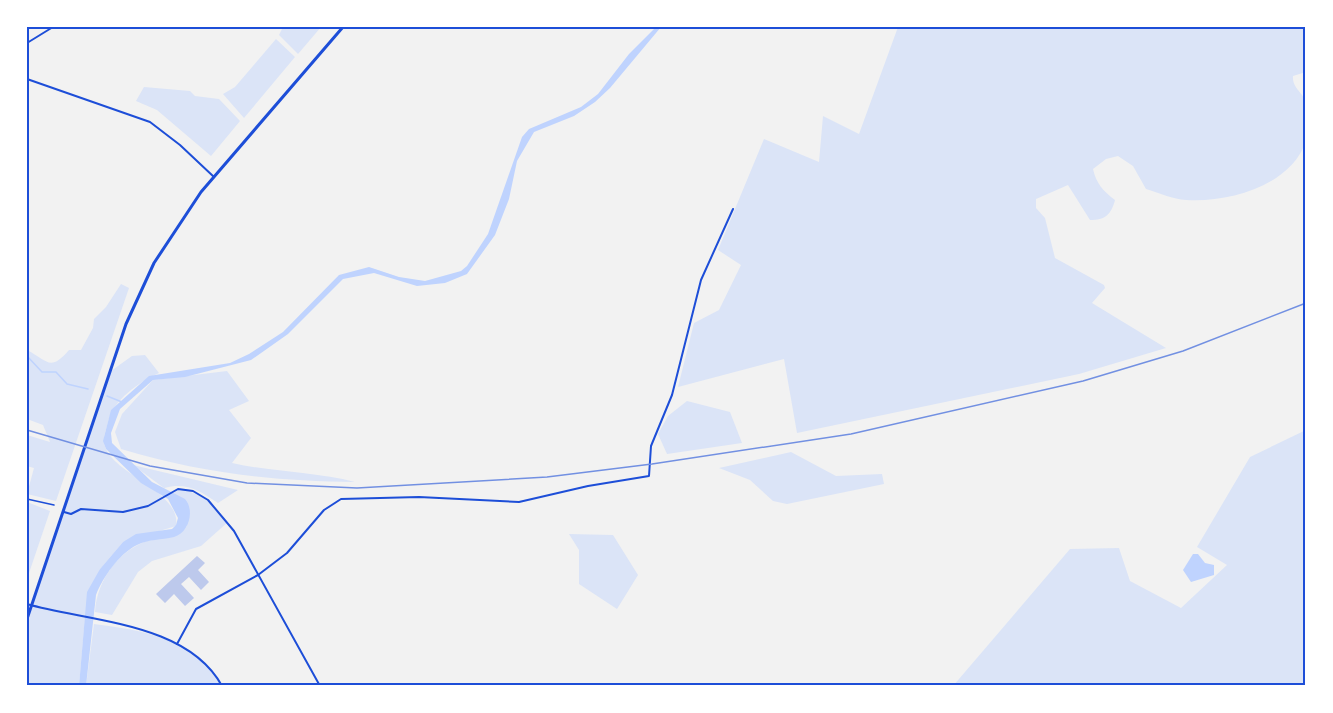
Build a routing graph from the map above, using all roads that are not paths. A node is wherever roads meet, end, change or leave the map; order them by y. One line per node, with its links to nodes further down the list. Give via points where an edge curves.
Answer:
1 (53, 27): 3 (street)
2 (343, 27): 5 (street)
3 (27, 43)
4 (27, 79): 5 (street, via 150,122)
5 (214, 177): 7 (street, via 168,239 140,292)
6 (733, 209): 8 (street, via 701,280 672,395 651,446 649,476 519,502 419,497 341,499 324,510 287,553)
7 (64, 512): 8 (street, via 123,512 148,506 173,491 193,491 214,505 228,522); 9 (street)
8 (258, 575): 11 (street, via 196,609); 15 (street)
9 (29, 605): 10 (street); 11 (street, via 111,622)
10 (27, 619)
11 (177, 644): 12 (street, via 210,668)
12 (222, 686)
13 (256, 686): 14 (street)
14 (265, 686)
15 (320, 686)

